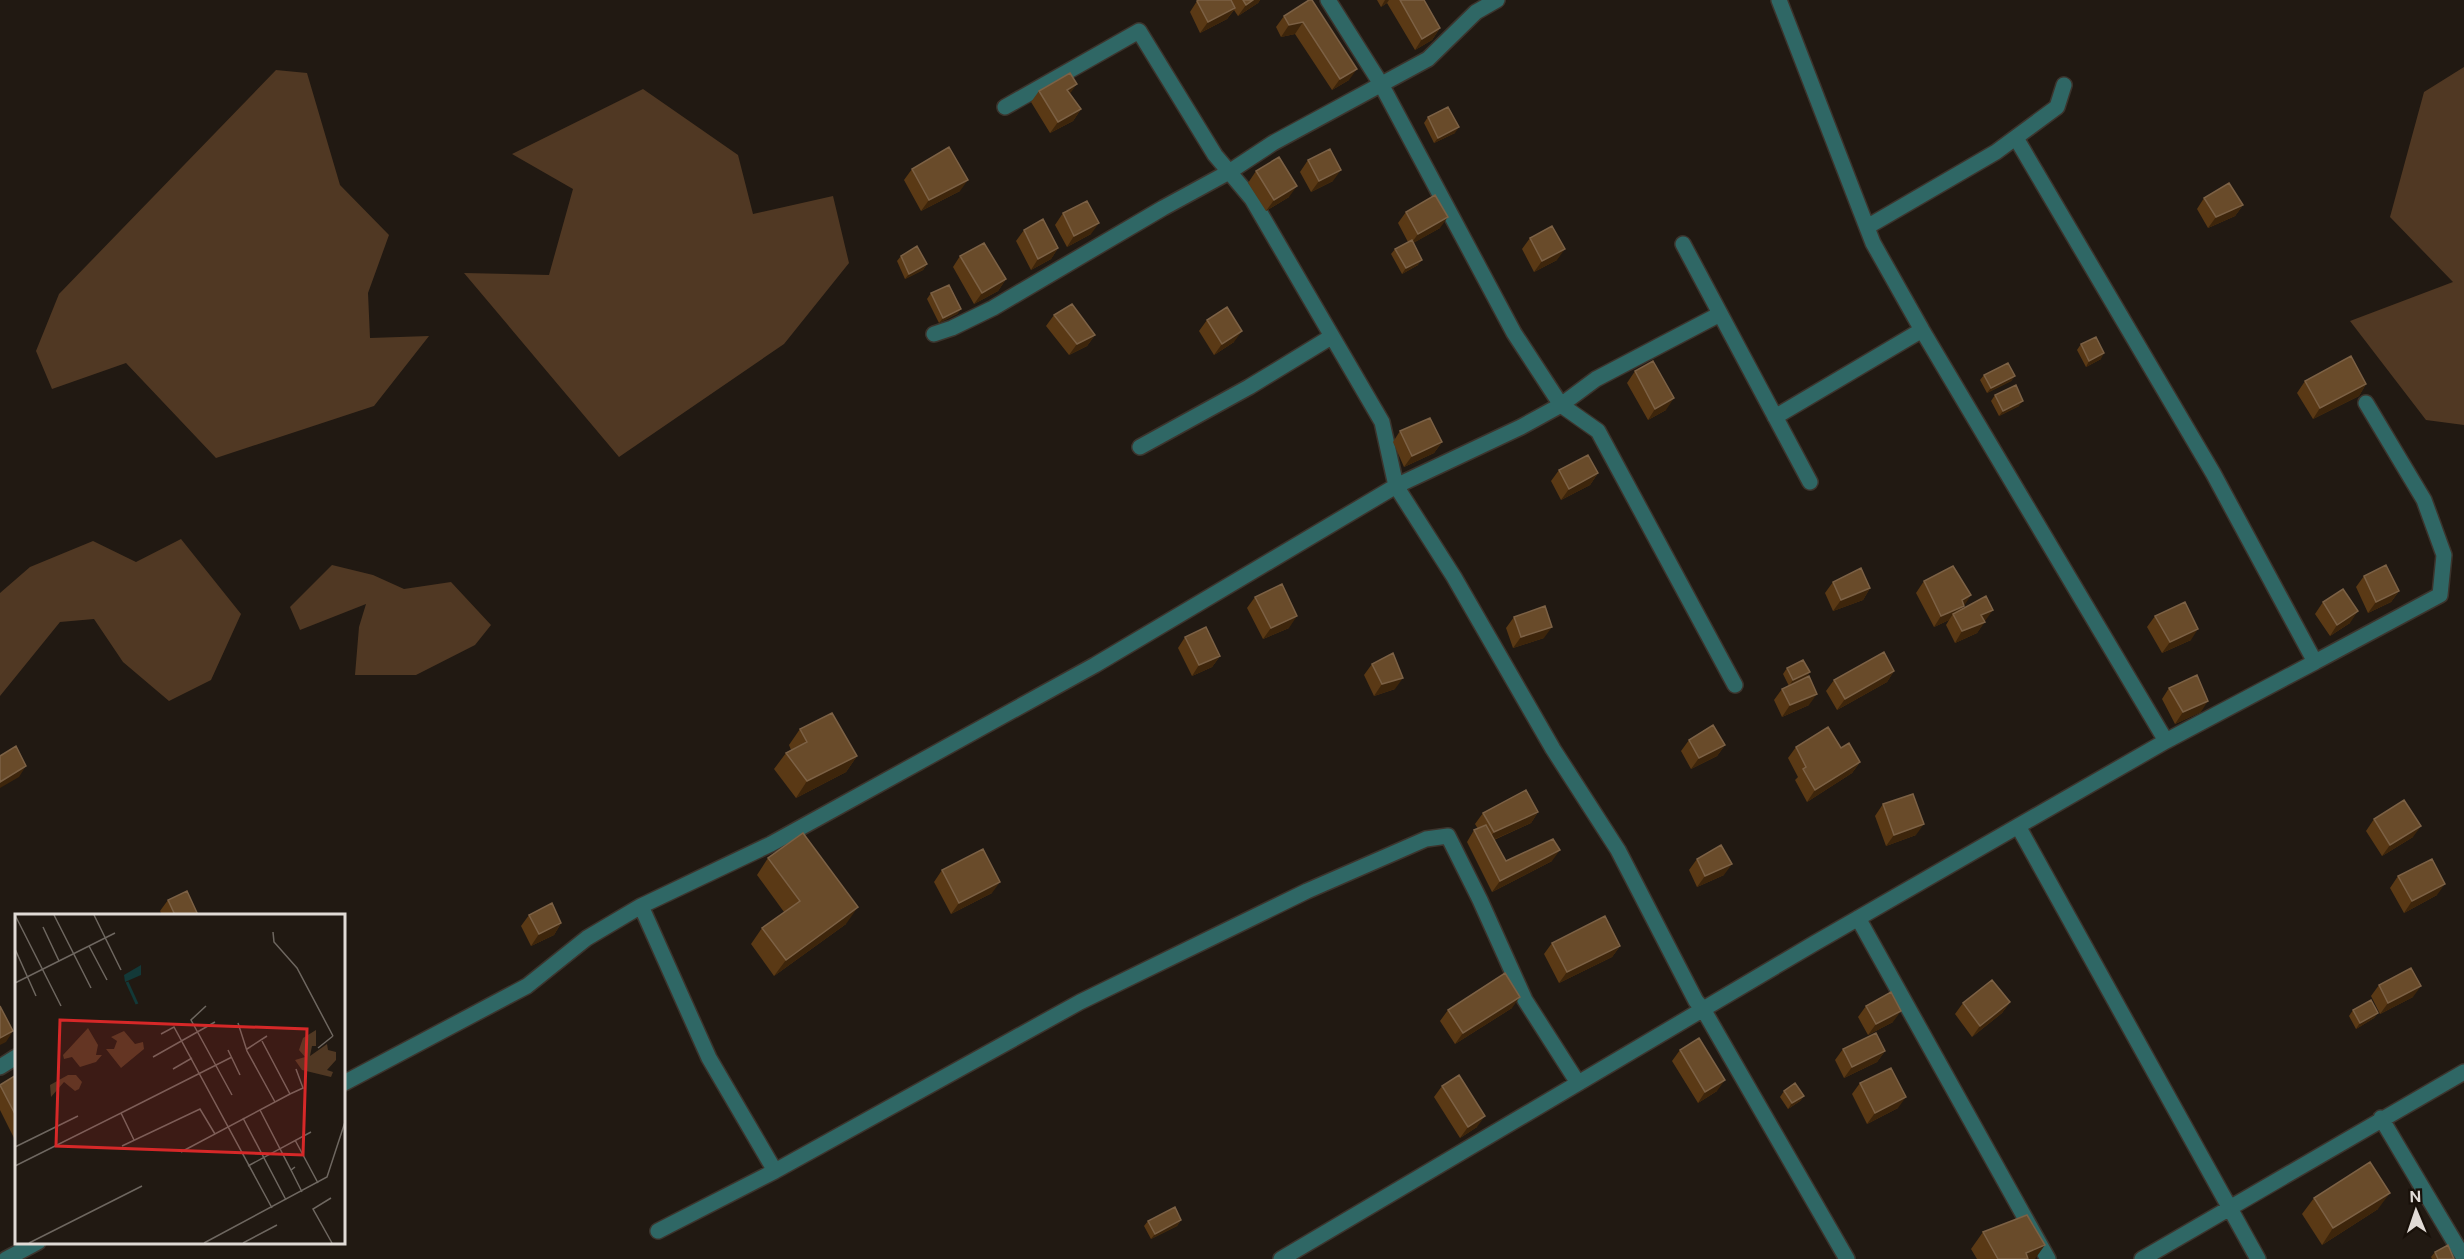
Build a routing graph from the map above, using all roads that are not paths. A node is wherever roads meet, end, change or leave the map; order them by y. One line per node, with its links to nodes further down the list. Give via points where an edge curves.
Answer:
1 (1328, 0): 4 (street)
2 (1497, 0): 4 (street, via 1476,12 1428,59)
3 (1779, 0): 9 (street)
4 (1381, 84): 8 (street, via 1273,143); 16 (street, via 1515,333)
5 (2064, 84): 7 (street, via 2057,107)
6 (1005, 107): 8 (street, via 1139,31)
7 (2016, 138): 9 (street); 21 (street, via 2213,473)
8 (1229, 172): 13 (street, via 993,308); 14 (street, via 1252,199)
9 (1867, 228): 12 (street)
10 (1683, 244): 11 (street)
11 (1720, 315): 16 (street, via 1596,379); 17 (street)
12 (1922, 330): 17 (street); 23 (street)
13 (934, 334)
14 (1331, 337): 18 (street); 20 (street, via 1382,422)
15 (2366, 403): 21 (street, via 2424,500 2444,555 2440,595)
16 (1562, 405): 20 (street); 22 (street, via 1598,431)
17 (1775, 417): 19 (street)
18 (1140, 447)
19 (1810, 482)
20 (1396, 486): 25 (street, via 1095,665 771,844); 27 (street, via 1618,850)
21 (2315, 662): 23 (street)
22 (1735, 685)
23 (2166, 741): 24 (street)
24 (2018, 826): 26 (street); 35 (street)
25 (641, 906): 31 (street, via 587,938 527,986); 34 (street, via 710,1058)
26 (1858, 918): 27 (street); 42 (street)
27 (1703, 1009): 32 (street); 41 (street)
28 (15, 1059): 29 (street)
29 (0, 1067)
30 (2464, 1072): 33 (street)
31 (345, 1082)
32 (1578, 1083): 34 (street, via 1525,1000 1448,836 1426,838 1307,891 1080,1002); 40 (street)
33 (2381, 1118): 35 (street); 38 (street)
34 (775, 1171): 36 (street)
35 (2229, 1208): 43 (street); 44 (street)
36 (658, 1231)
37 (34, 1244): 39 (street)
38 (2464, 1258)
39 (6, 1259)
40 (1281, 1259)
41 (1847, 1259)
42 (2048, 1259)
43 (2142, 1259)
44 (2258, 1259)

